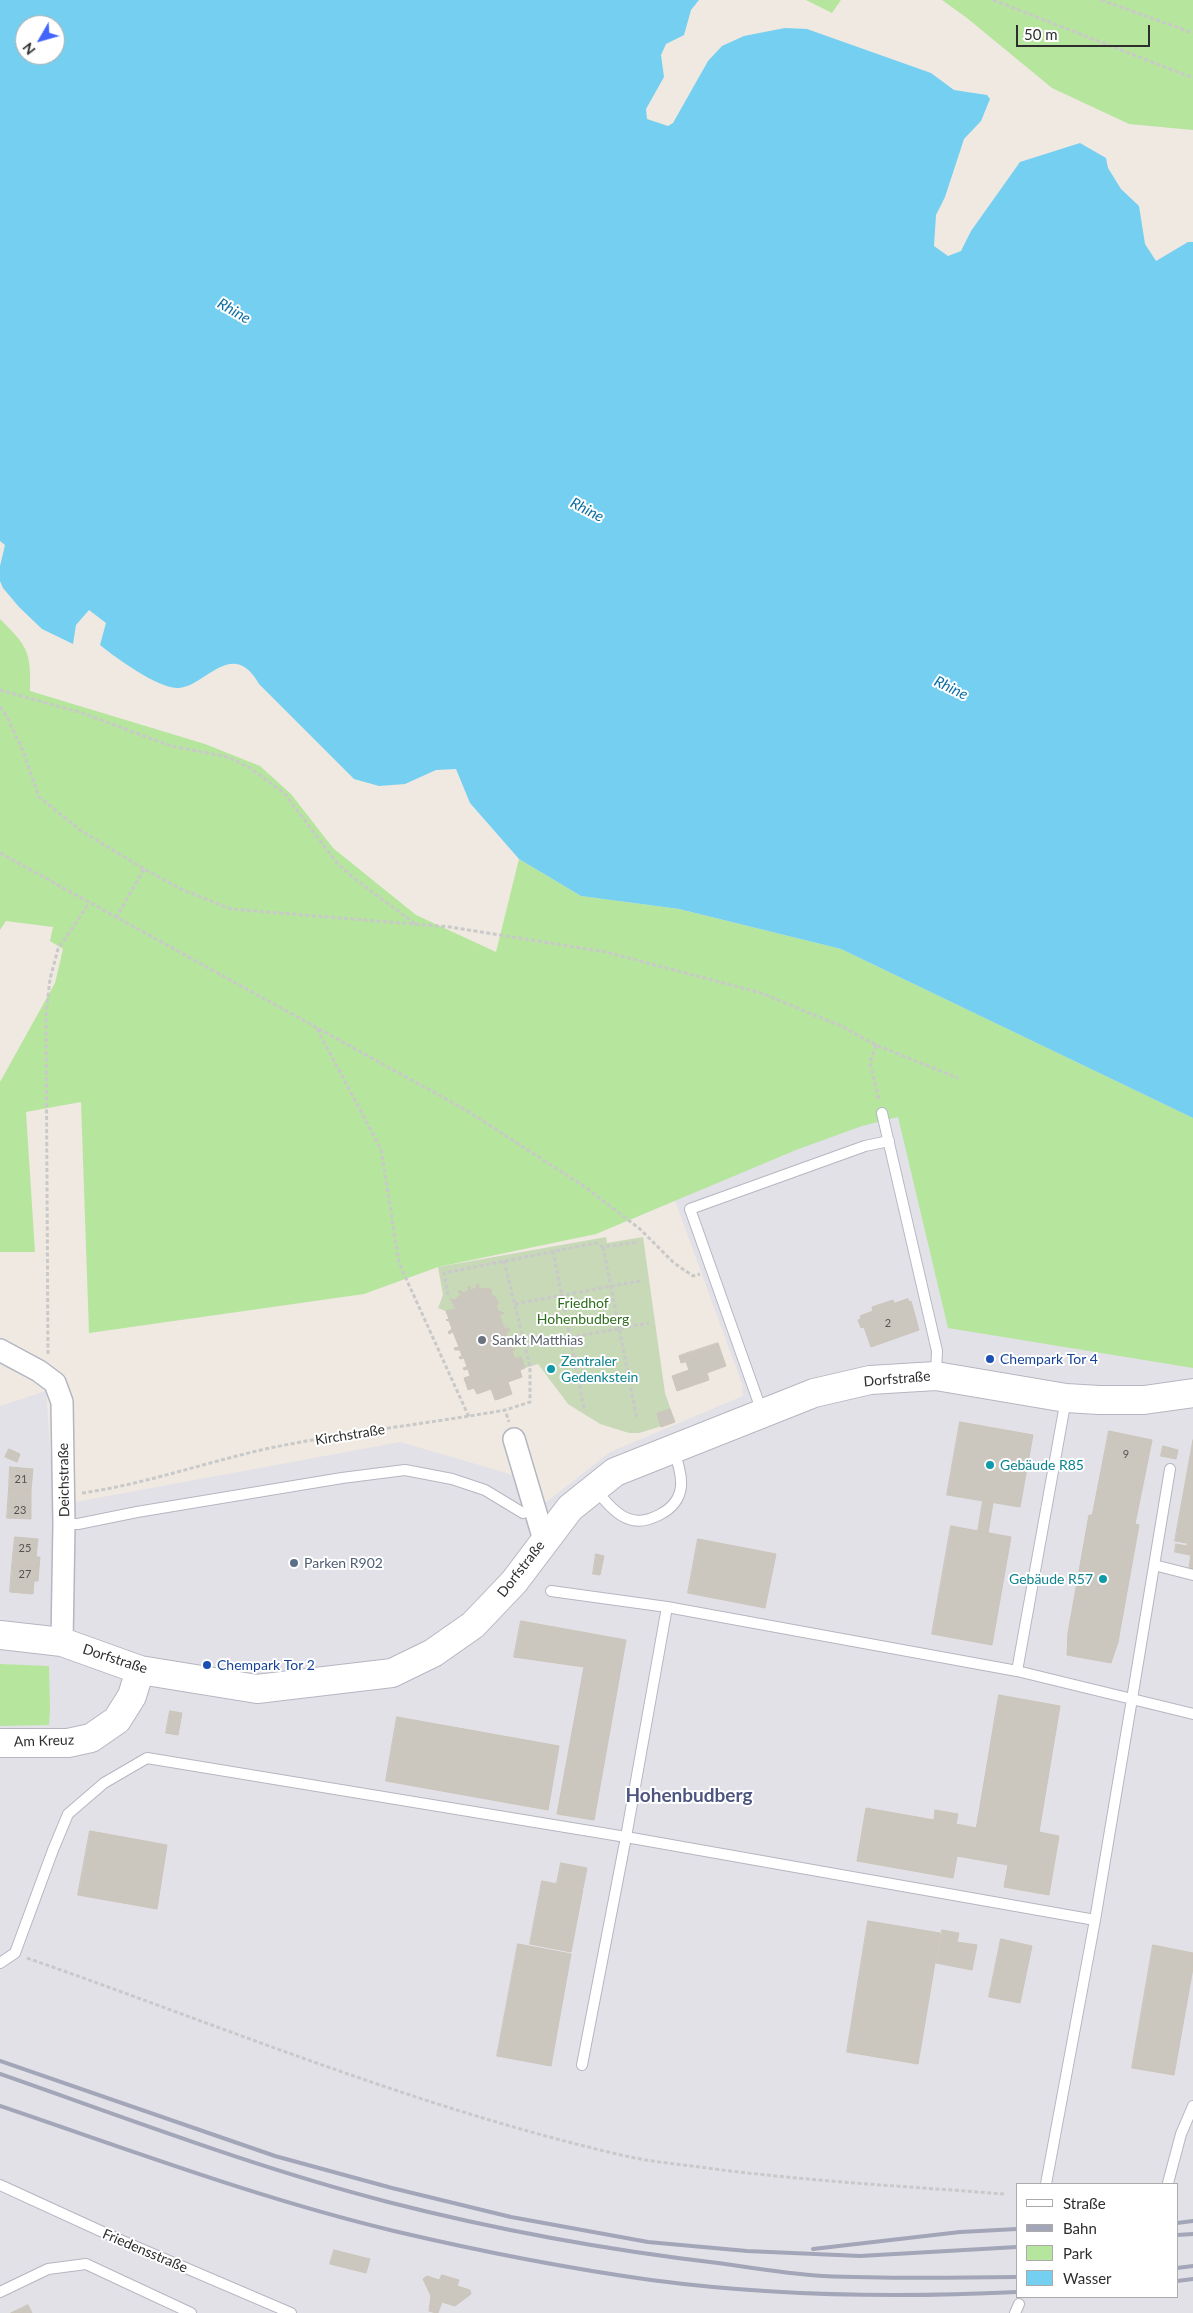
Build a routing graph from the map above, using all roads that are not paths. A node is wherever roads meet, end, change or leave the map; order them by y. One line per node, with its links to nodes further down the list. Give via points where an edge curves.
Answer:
1 (882, 1113): 2 (lane)
2 (889, 1141): 4 (lane, via 936,1351); 7 (lane, via 865,1146 690,1209)
3 (0, 1350): 13 (street, Deichstraße, via 55,1383 62,1402)
4 (936, 1376): 6 (street, Dorfstraße); 7 (street, Dorfstraße, via 870,1380 814,1393)
5 (1193, 1393): 6 (street, Dorfstraße, via 1144,1400)
6 (1066, 1398): 22 (lane)
7 (762, 1413): 9 (street, Dorfstraße)
8 (514, 1439): 12 (street)
9 (672, 1448): 11 (street, Dorfstraße, via 615,1472); 11 (lane, via 682,1471 677,1501 671,1509 642,1521 628,1519)
10 (1170, 1469): 15 (lane)
11 (594, 1488): 14 (street, Dorfstraße, via 570,1508)
12 (534, 1510): 13 (lane, via 523,1513 485,1490 452,1479 405,1470); 14 (street)
13 (64, 1524): 20 (street, Deichstraße)
14 (544, 1540): 21 (street, Dorfstraße, via 514,1582 473,1625 433,1653 392,1673 257,1689)
15 (1154, 1565): 16 (lane); 23 (lane)
16 (1193, 1575)
17 (551, 1590): 18 (lane)
18 (667, 1607): 22 (lane); 26 (lane)
19 (0, 1635): 20 (street, Dorfstraße)
20 (62, 1642): 21 (street, Dorfstraße)
21 (140, 1670): 25 (street, Am Kreuz, via 132,1696 118,1720 91,1738 68,1743)
22 (1016, 1671): 23 (lane)
23 (1132, 1699): 24 (lane); 27 (lane)
24 (1193, 1714)
25 (0, 1742)
26 (626, 1837): 27 (lane); 28 (lane, via 148,1758 104,1784 68,1814 15,1953); 29 (lane)
27 (1095, 1920): 31 (lane)
28 (0, 1963)
29 (582, 2065)
30 (1193, 2106): 32 (lane, via 1181,2134)
31 (1046, 2183)
32 (1168, 2183)
33 (0, 2185): 36 (lane, Friedensstraße, via 118,2240)
34 (0, 2292): 35 (lane, via 48,2268 86,2264)
35 (191, 2313)
36 (291, 2313)

